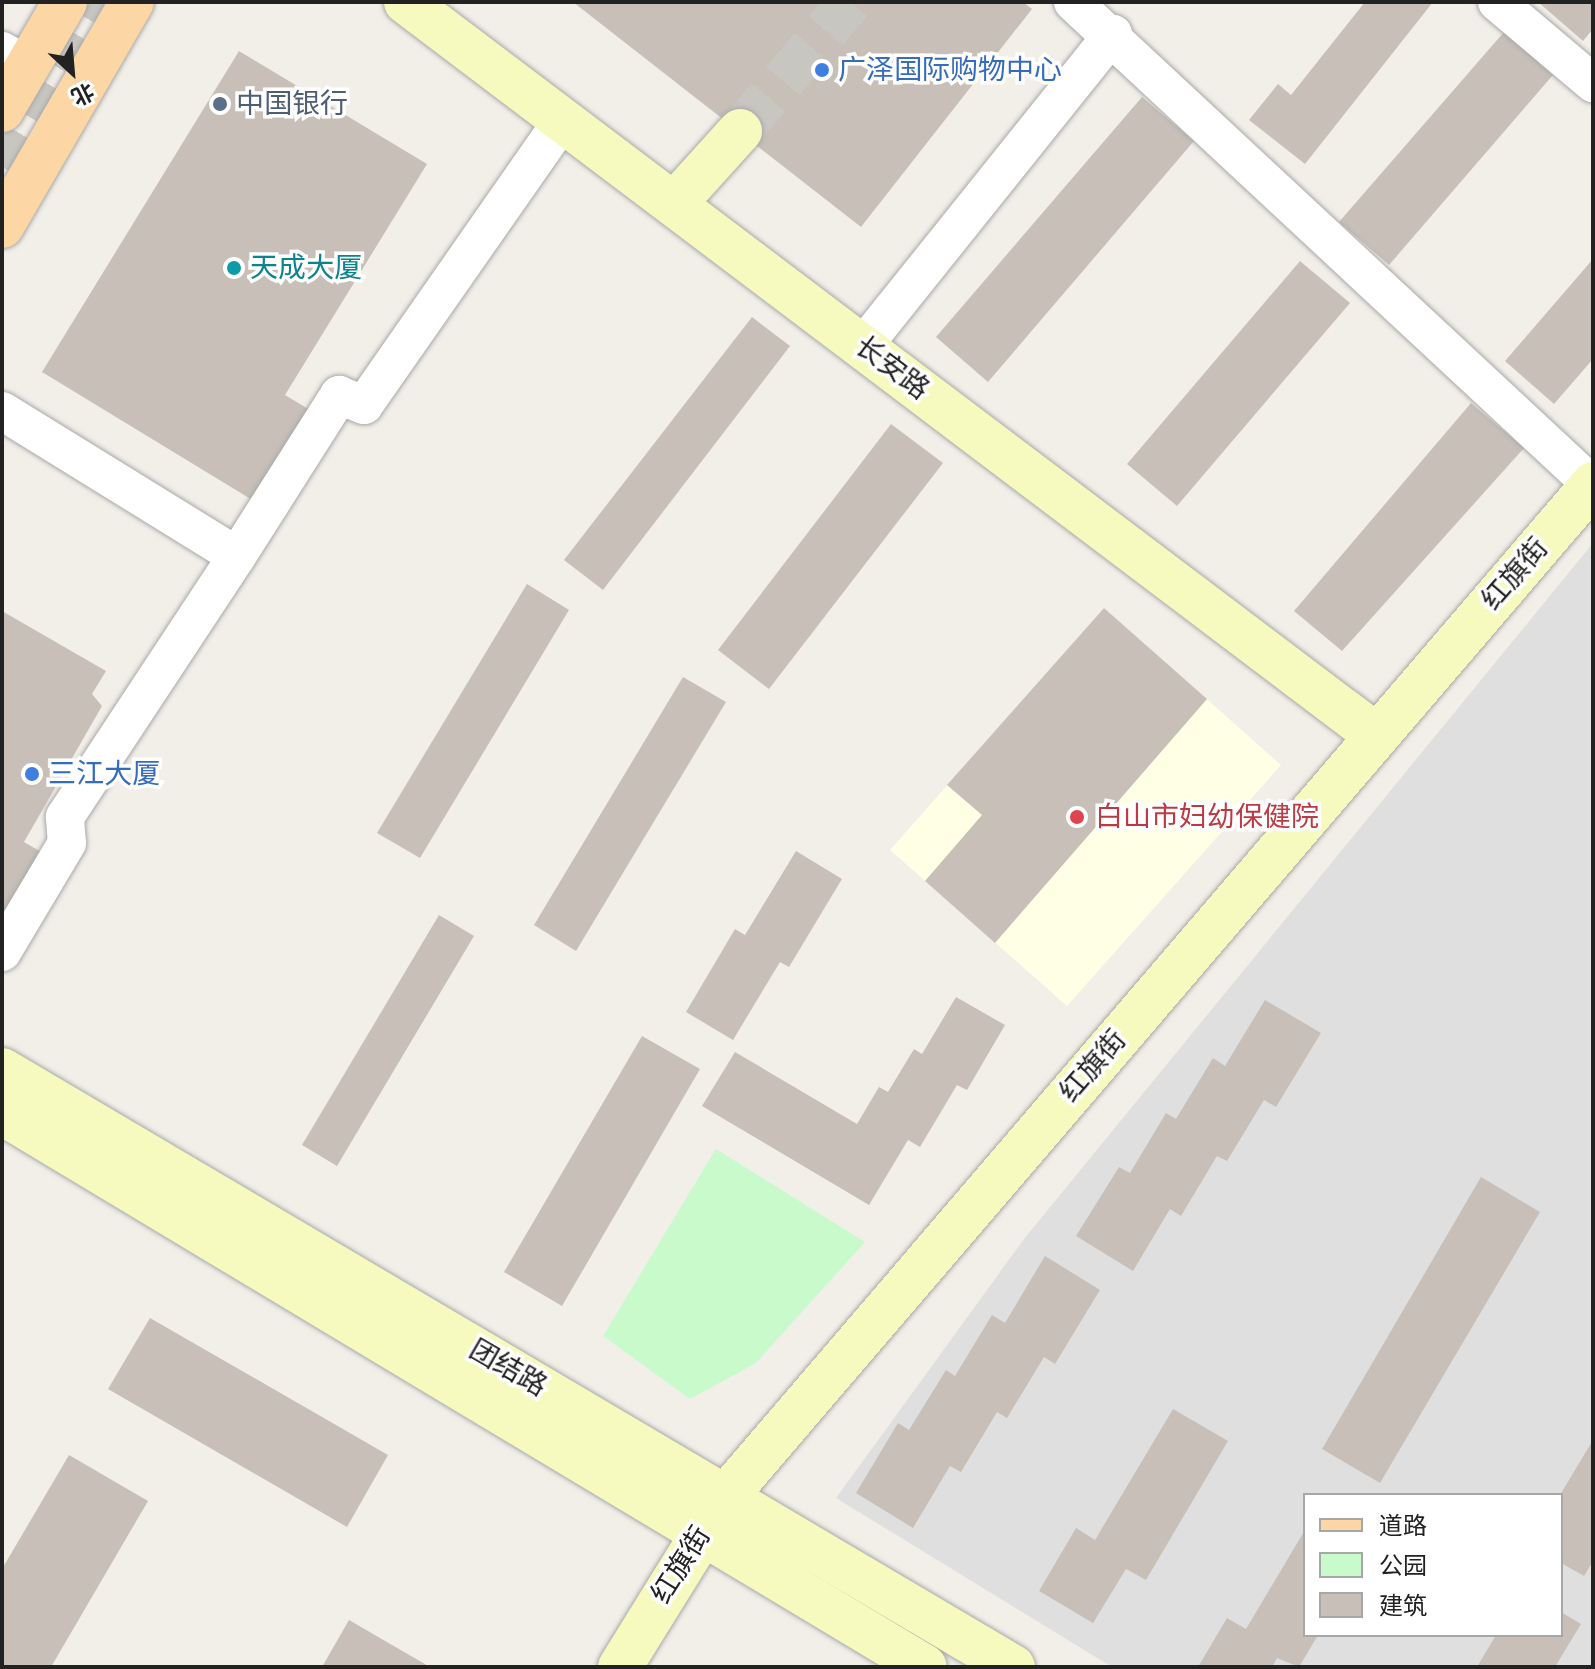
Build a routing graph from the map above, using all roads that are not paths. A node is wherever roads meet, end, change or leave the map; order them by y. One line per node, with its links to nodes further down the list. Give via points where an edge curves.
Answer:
1 (65, 2): 7 (main road)
2 (132, 2): 13 (main road)
3 (406, 2): 10 (street, 长安路)
4 (1073, 2): 6 (street)
5 (1497, 2): 8 (street)
6 (1113, 34): 14 (street); 16 (street)
7 (14, 58): 9 (main road)
8 (1593, 83)
9 (2, 110)
10 (563, 120): 12 (street, 长安路); 17 (street, via 364,405 339,395)
11 (740, 131): 12 (street)
12 (675, 203): 14 (street, 长安路)
13 (2, 226)
14 (863, 346): 18 (street, 长安路)
15 (2, 411): 17 (street)
16 (1592, 485): 18 (street, 红旗街)
17 (237, 556): 19 (street, via 65,817 67,843)
18 (1376, 735): 22 (street, 红旗街)
19 (2, 952)
20 (2, 1070): 22 (street, 团结路)
21 (2, 1113): 23 (street, 团结路)
22 (726, 1496): 23 (street, 红旗街); 26 (street, 团结路)
23 (700, 1531): 24 (street, 红旗街); 25 (street, 团结路)
24 (620, 1667)
25 (925, 1667)
26 (1013, 1667)

